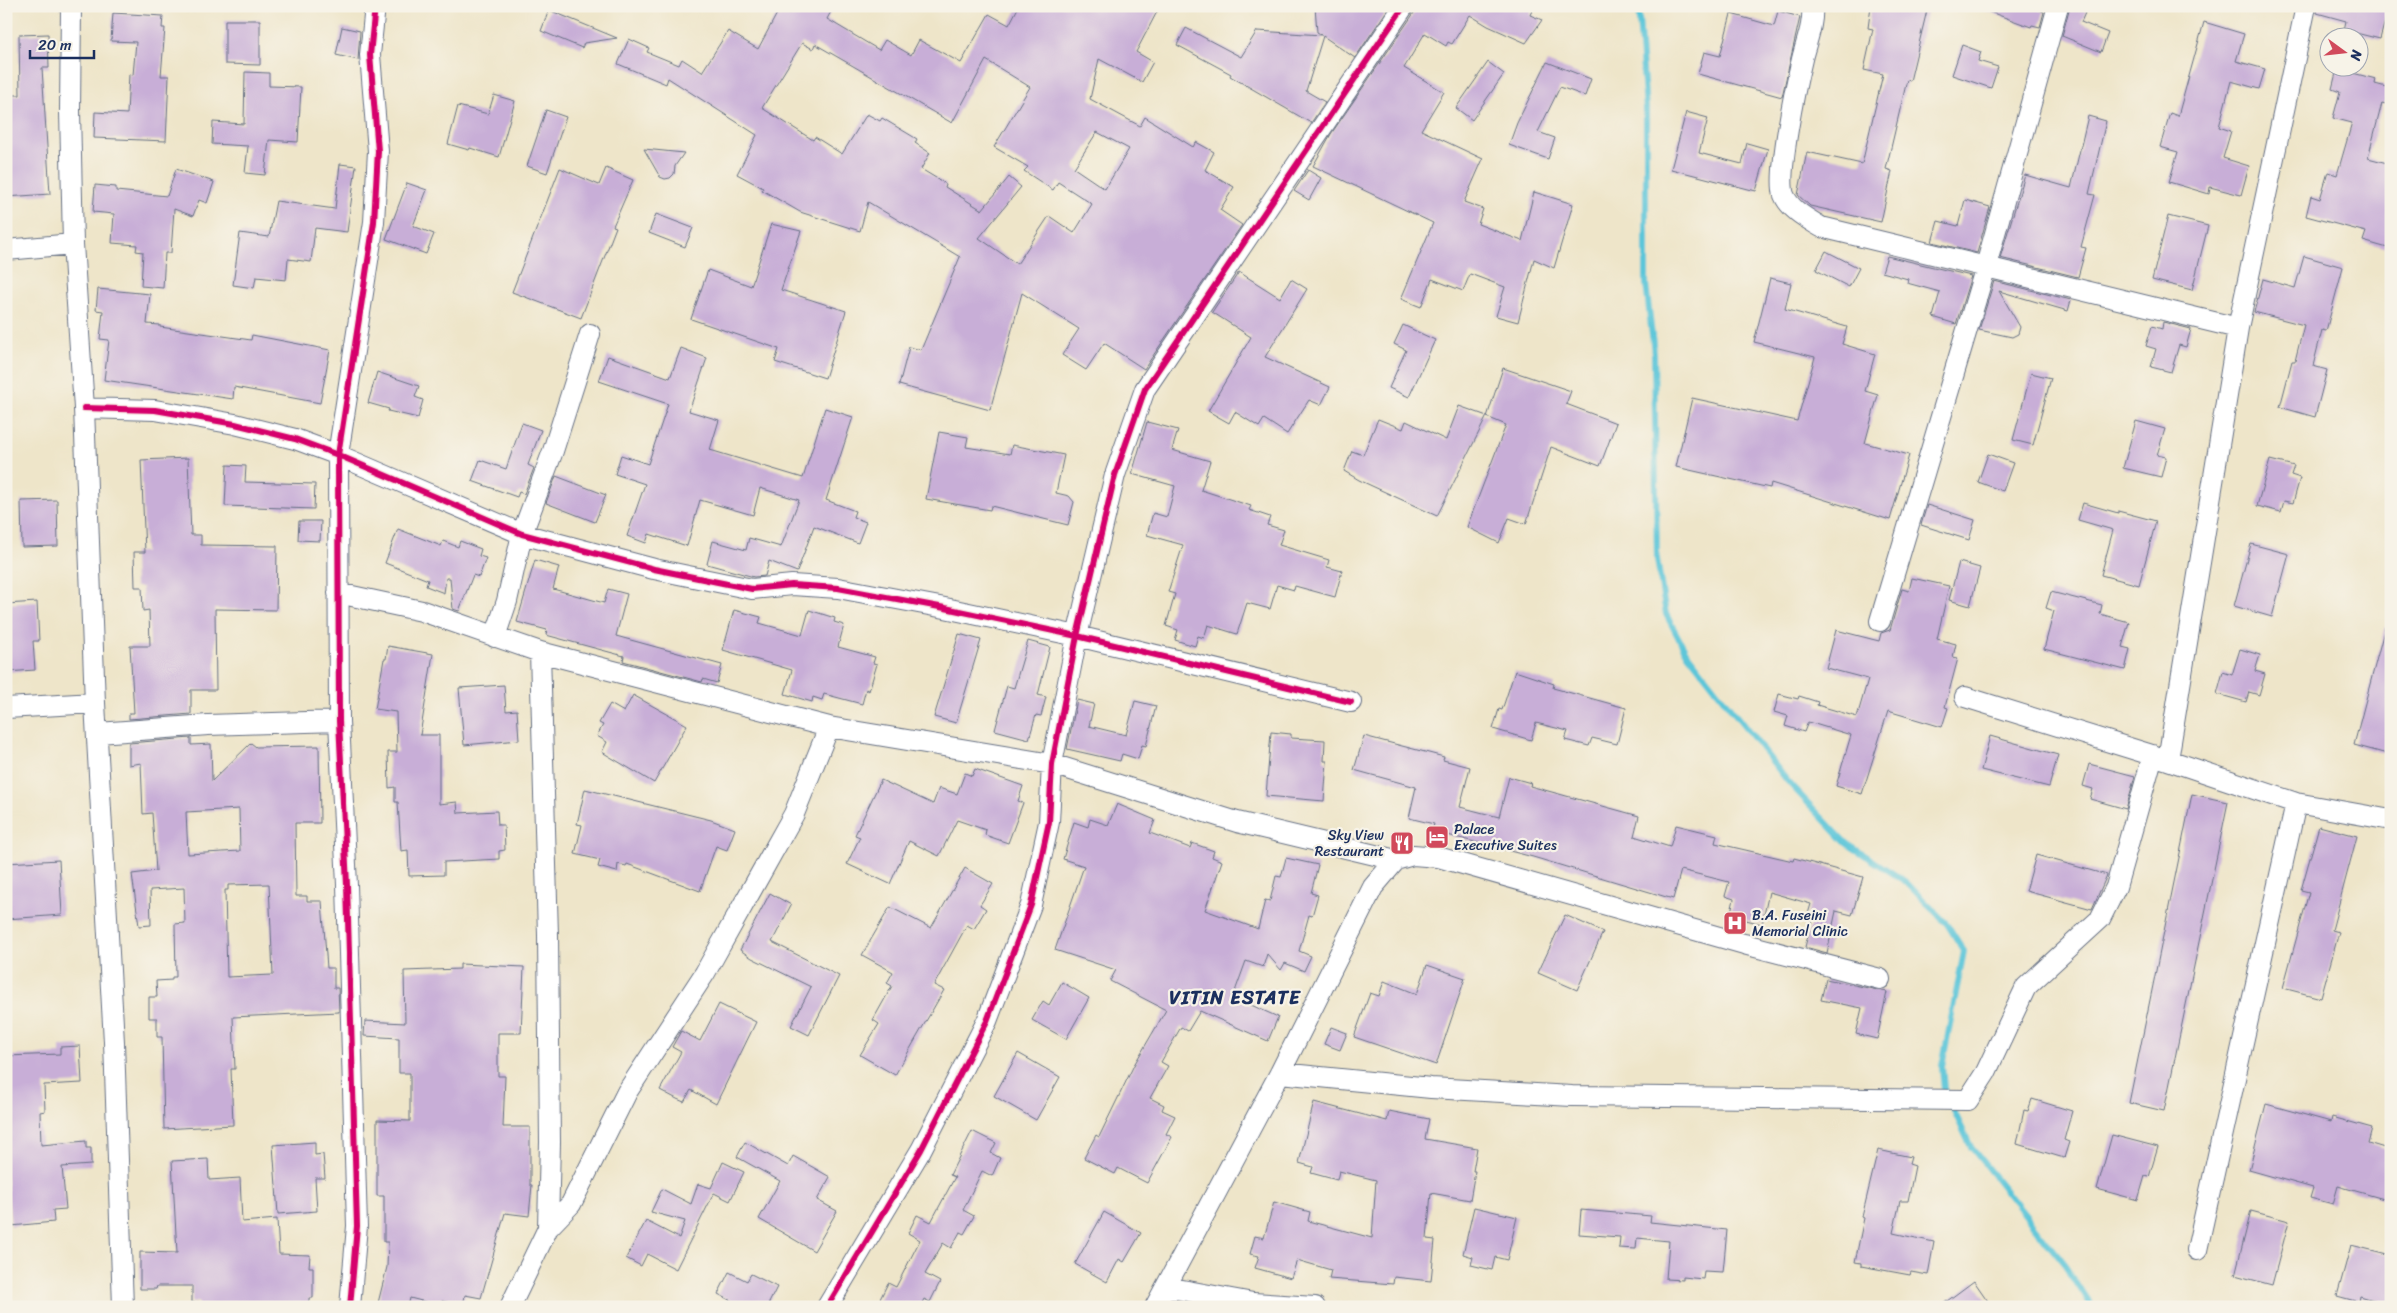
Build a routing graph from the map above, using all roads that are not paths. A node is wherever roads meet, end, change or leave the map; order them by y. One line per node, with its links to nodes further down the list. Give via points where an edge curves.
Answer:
1 (71, 6): 7 (street)
2 (375, 6): 13 (street, via 370,55 378,150 374,222)
3 (1404, 6): 17 (street, via 1145,389 1115,475)
4 (1812, 6): 9 (street, via 1813,16 1801,61 1782,169 1784,195 1796,211 1821,227)
5 (2058, 6): 9 (street)
6 (2306, 6): 10 (street)
7 (73, 244): 8 (street); 12 (street)
8 (6, 250)
9 (1986, 266): 10 (street); 16 (street)
10 (2238, 328): 27 (street)
11 (590, 334): 14 (street, via 554,451)
12 (84, 408): 13 (street, via 155,410 217,421 295,439); 22 (street)
13 (338, 455): 14 (street); 15 (street)
14 (522, 534): 17 (street, via 654,569 752,589 792,585 838,588); 18 (street)
15 (338, 593): 18 (street, via 422,612); 24 (street)
16 (1880, 621)
17 (1077, 636): 21 (street); 28 (street)
18 (495, 637): 19 (street)
19 (540, 652): 25 (street); 34 (street, via 548,935)
20 (1965, 697): 27 (street)
21 (1351, 702)
22 (95, 703): 23 (street); 26 (street)
23 (6, 708)
24 (339, 721): 26 (street, via 208,725); 38 (street, via 356,1216)
25 (829, 727): 28 (street); 34 (street, via 790,822 705,973 627,1092 571,1204)
26 (98, 733): 37 (street, via 114,1042)
27 (2160, 757): 29 (street); 33 (street, via 2116,887 2100,919 2026,986 1986,1072 1968,1100 1572,1096 1431,1088)
28 (1052, 764): 31 (street, via 1237,822); 40 (street, via 1049,822 1031,905 987,1021 921,1150)
29 (2296, 803): 30 (street); 35 (street)
30 (2391, 820)
31 (1396, 860): 32 (street, via 1413,855 1438,857); 33 (street, via 1373,887)
32 (1880, 979)
33 (1280, 1074): 36 (street)
34 (548, 1228): 39 (street)
35 (2197, 1250)
36 (1166, 1287): 41 (street); 42 (street, via 1253,1303)
37 (123, 1307)
38 (350, 1307)
39 (510, 1307)
40 (827, 1307)
41 (1155, 1307)
42 (1315, 1307)

